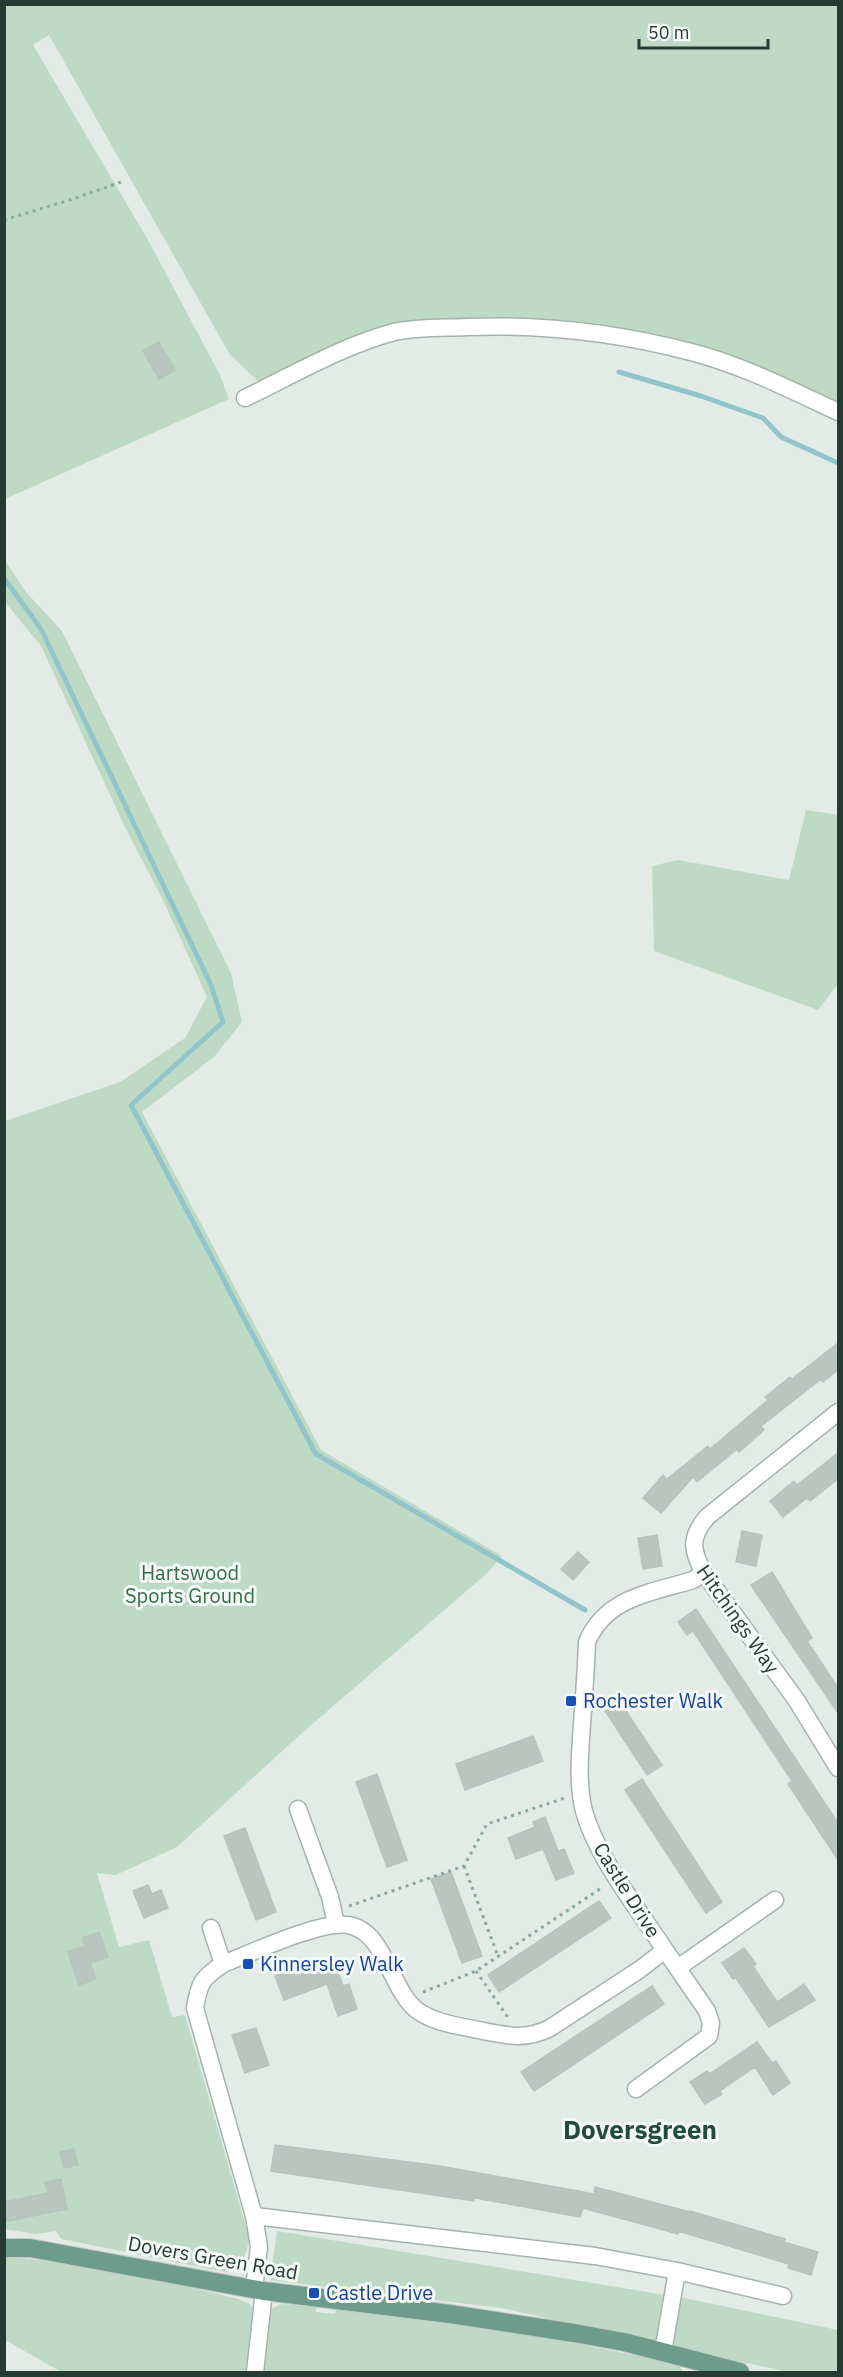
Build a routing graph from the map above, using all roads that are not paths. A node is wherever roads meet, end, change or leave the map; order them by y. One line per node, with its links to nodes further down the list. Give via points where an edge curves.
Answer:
1 (244, 398): 2 (street, via 359,343 397,332 501,326 607,334 693,352)
2 (838, 412)
3 (838, 1412): 4 (street, Hitchings Way, via 707,1517 693,1544)
4 (704, 1573): 5 (street, Hitchings Way, via 797,1701); 10 (street, Castle Drive, via 617,1605 594,1626 587,1642 580,1756 584,1812 617,1877)
5 (838, 1768)
6 (298, 1809): 8 (street)
7 (775, 1900): 12 (street)
8 (336, 1924): 10 (street, Castle Drive, via 358,1927 372,1937 416,2009 431,2018 514,2037 550,2028); 11 (street)
9 (211, 1928): 11 (street)
10 (665, 1950): 12 (street)
11 (223, 1964): 14 (street, via 198,1985 195,2007)
12 (679, 1967): 13 (street, via 707,2011 709,2036)
13 (636, 2089)
14 (254, 2216): 16 (street, via 595,2256); 17 (street)
15 (4, 2248): 17 (main road, Dovers Green Road, via 30,2248)
16 (677, 2271): 18 (street); 19 (street)
17 (259, 2290): 19 (main road, Dovers Green Road, via 563,2331); 20 (street)
18 (783, 2296)
19 (663, 2352): 21 (main road, Dovers Green Road)
20 (255, 2373)
21 (740, 2373)

